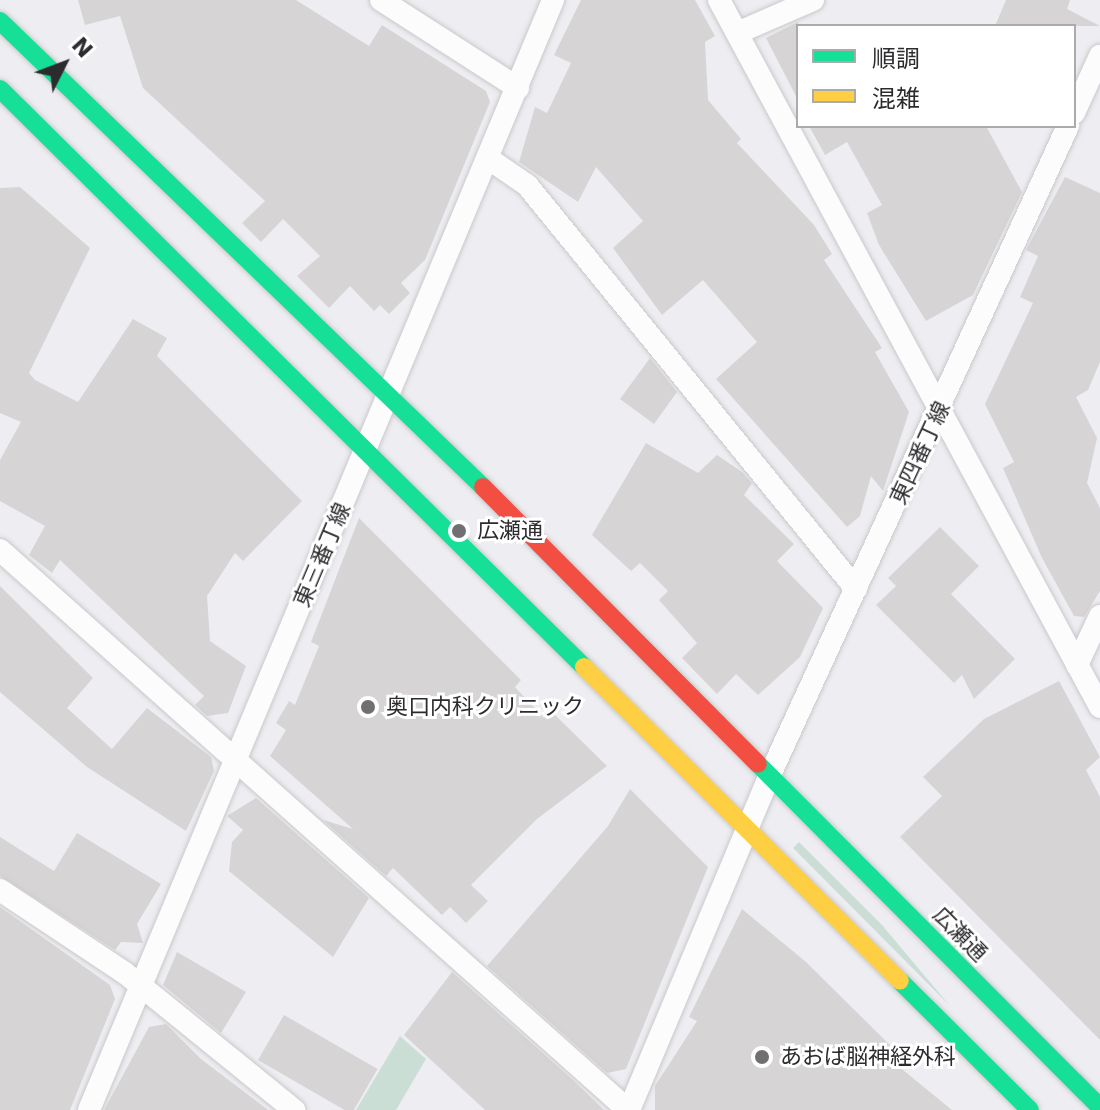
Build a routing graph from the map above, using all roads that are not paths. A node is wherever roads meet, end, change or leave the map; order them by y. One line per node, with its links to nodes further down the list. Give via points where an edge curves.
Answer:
1 (381, 0): 8 (street)
2 (553, 0): 8 (street, 東三番丁線)
3 (719, 0): 6 (street)
4 (813, 0): 6 (street)
5 (0, 21): 13 (street, 広瀬通)
6 (737, 33): 14 (street)
7 (1100, 56): 10 (street)
8 (518, 88): 12 (street, 東三番丁線)
9 (0, 89): 15 (street)
10 (1076, 109)
11 (1067, 128): 14 (street, 東四番丁線)
12 (489, 159): 13 (street, 東三番丁線); 17 (street, via 527,185)
13 (390, 394): 15 (street, 東三番丁線); 22 (street, 広瀬通)
14 (942, 407): 17 (street, 東四番丁線); 19 (street)
15 (367, 449): 21 (street, 東三番丁線); 23 (street)
16 (0, 550): 21 (street)
17 (856, 589): 22 (street, 東四番丁線)
18 (1100, 616): 19 (street)
19 (1077, 665): 20 (street)
20 (1100, 707)
21 (238, 759): 25 (street, 東三番丁線); 29 (street)
22 (768, 779): 23 (street, 東四番丁線); 26 (street, 広瀬通)
23 (748, 827): 29 (street); 30 (street)
24 (0, 890): 25 (street)
25 (142, 989): 27 (street, 東三番丁線); 28 (street)
26 (1100, 1107)
27 (89, 1110)
28 (294, 1110)
29 (628, 1110)
30 (1030, 1110)

